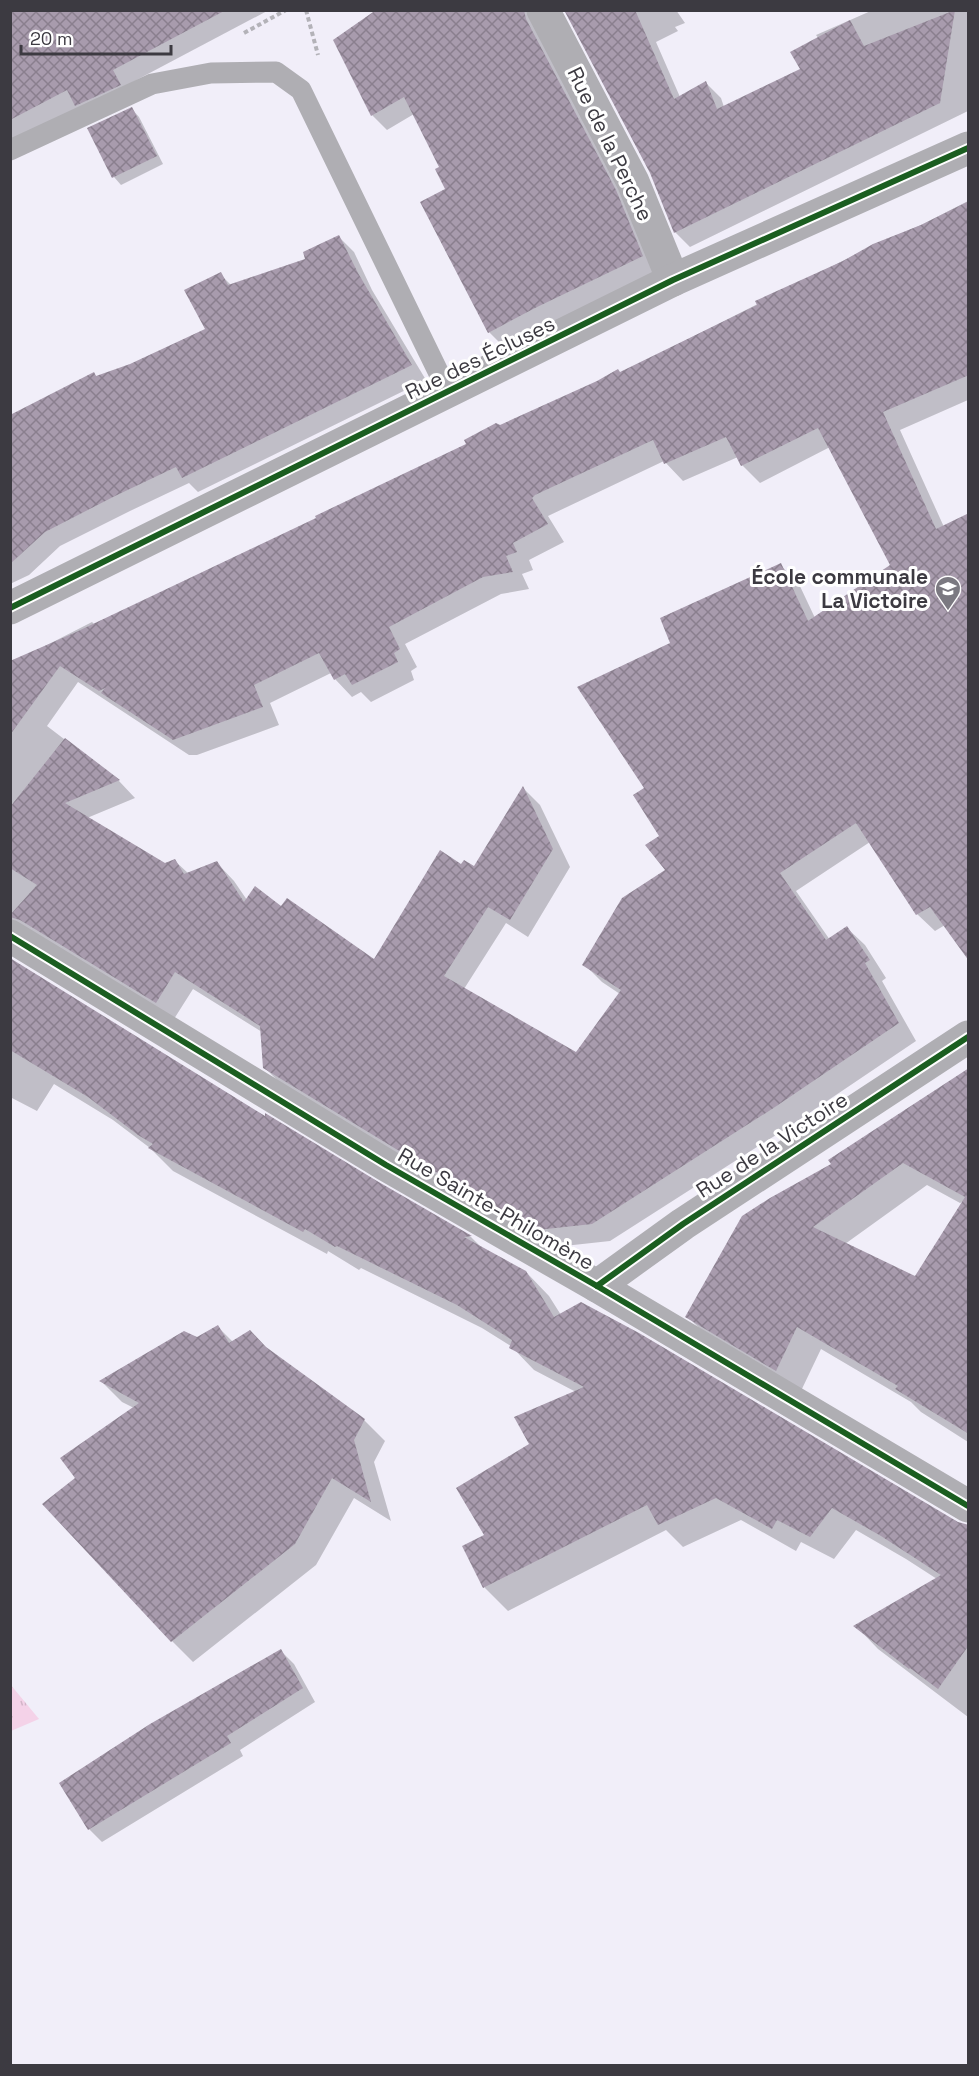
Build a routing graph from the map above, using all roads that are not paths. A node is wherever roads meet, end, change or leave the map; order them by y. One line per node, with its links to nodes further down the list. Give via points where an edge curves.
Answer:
1 (543, 10): 4 (street, Rue de la Perche, via 633,182)
2 (969, 148): 4 (street, Rue des Écluses)
3 (10, 150): 5 (lane, via 152,84 211,73 276,72 301,90)
4 (673, 280): 5 (street, Rue des Écluses)
5 (448, 392): 6 (street, Rue des Écluses)
6 (10, 608)
7 (10, 936): 9 (street, Rue Sainte-Philomène, via 386,1165)
8 (969, 1037): 9 (street, Rue de la Victoire, via 682,1224)
9 (597, 1286): 10 (street, Rue Sainte-Philomène)
10 (969, 1506)

